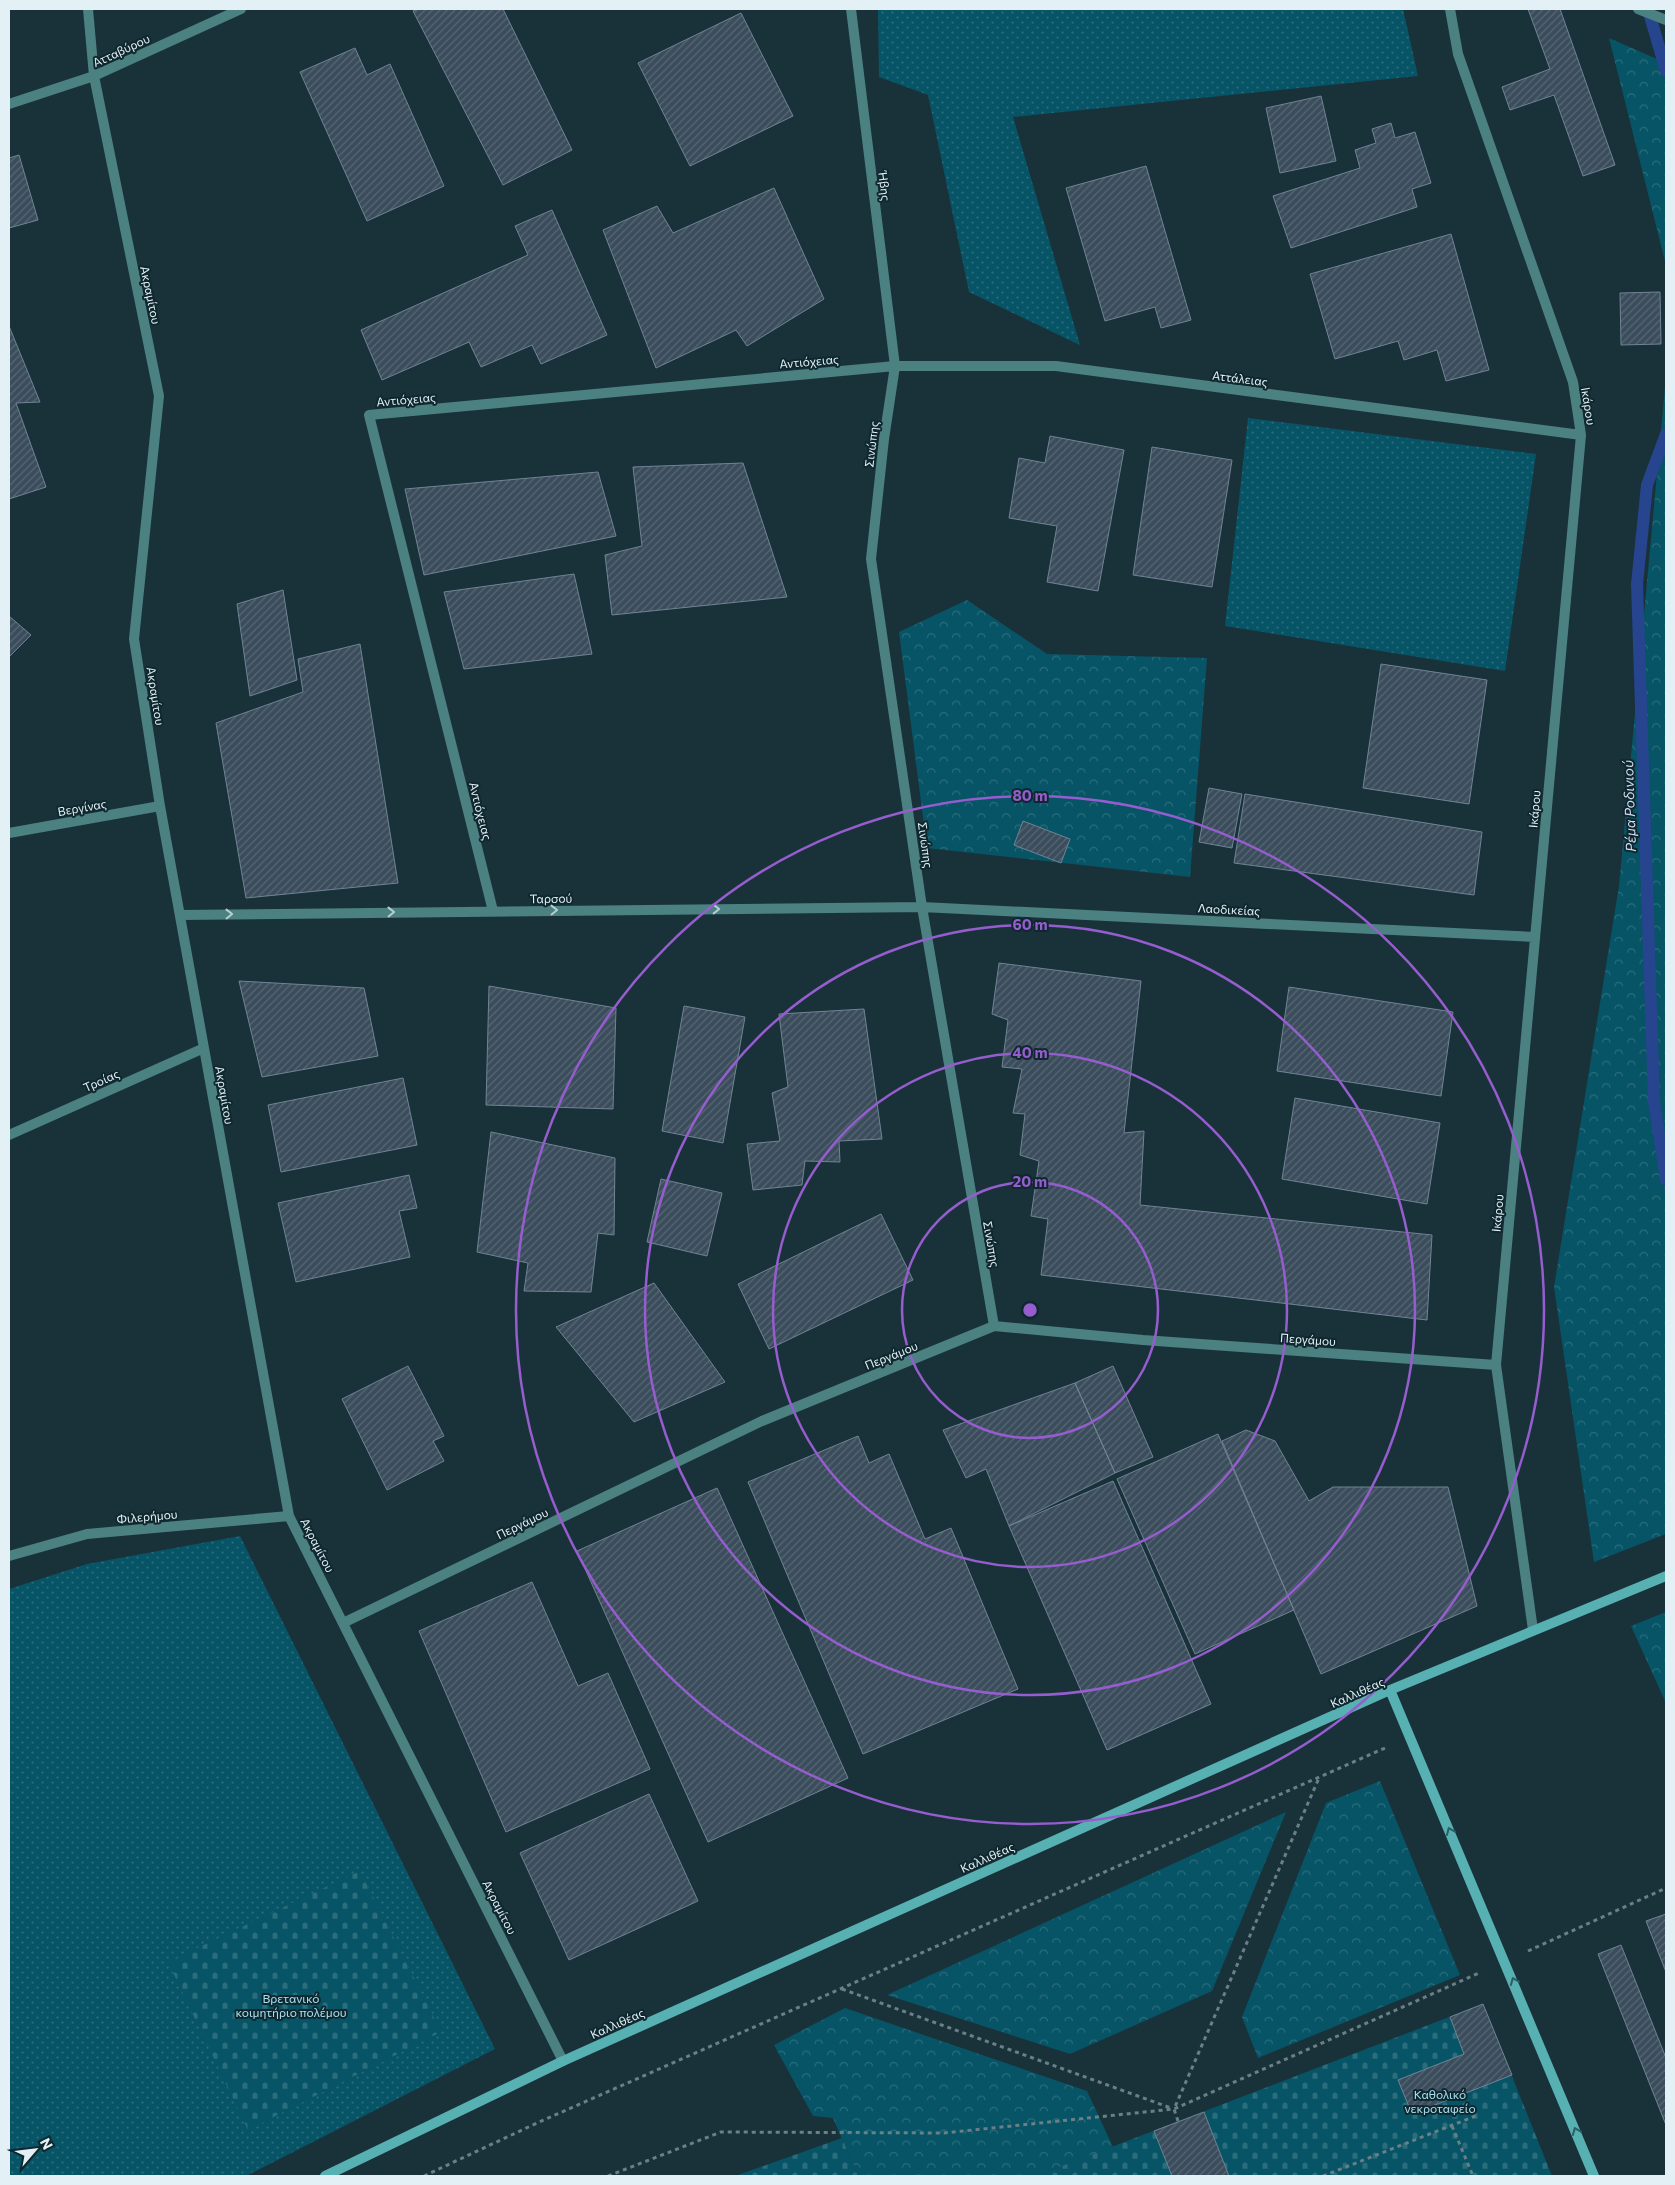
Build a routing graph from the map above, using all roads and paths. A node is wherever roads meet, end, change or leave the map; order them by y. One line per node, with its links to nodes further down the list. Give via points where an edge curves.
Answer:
1 (88, 9): 7 (street, Ακραμίτου)
2 (241, 9): 7 (street, Ατταβύρου)
3 (851, 9): 9 (street, Ήβης)
4 (1450, 9): 10 (street, Ικάρου, via 1458,54 1573,382)
5 (1638, 9): 6 (street)
6 (1666, 20)
7 (94, 76): 8 (street, Ατταβύρου); 11 (street, Ακραμίτου, via 159,396 134,639)
8 (9, 104)
9 (895, 366): 10 (street, Αττάλειας, via 1056,366); 13 (street, Σινώπης, via 871,559); 14 (street, Αντιόχειας, via 369,415)
10 (1581, 435): 16 (street, Ικάρου)
11 (160, 806): 12 (street, Βεργίνας); 15 (street, Ακραμίτου)
12 (9, 833)
13 (922, 907): 14 (street, Ταρσού, one-way to 13); 16 (street, Λαοδικείας); 19 (street, Σινώπης)
14 (493, 911): 15 (street, Ταρσού, one-way to 14)
15 (180, 915): 17 (street, Ακραμίτου)
16 (1534, 937): 20 (street, Ικάρου)
17 (204, 1048): 18 (street, Τροίας); 21 (street, Ακραμίτου)
18 (9, 1135)
19 (994, 1326): 20 (street, Περγάμου); 24 (street, Περγάμου, via 762,1421)
20 (1496, 1365): 25 (street, Ικάρου)
21 (289, 1516): 22 (street, Φιλερήμου, via 88,1534); 24 (street, Ακραμίτου)
22 (9, 1556)
23 (1666, 1576): 25 (main road, Καλλιθέας)
24 (343, 1623): 32 (street, Ακραμίτου)
25 (1534, 1630): 26 (main road, Καλλιθέας)
26 (1390, 1690): 27 (main road); 32 (main road, Καλλιθέας)
27 (1410, 1737): 28 (path); 30 (main road, one-way to 27)
28 (1319, 1778): 31 (path); 33 (path)
29 (1666, 1888): 30 (path)
30 (1506, 1962): 33 (path); 42 (main road, one-way to 30)
31 (842, 1989): 33 (path); 38 (path)
32 (563, 2061): 37 (main road, Καλλιθέας)
33 (1174, 2109): 35 (path); 39 (path, via 944,2133 721,2132)
34 (1478, 2115): 36 (path)
35 (1178, 2121)
36 (1452, 2126): 40 (path); 41 (path)
37 (325, 2176)
38 (424, 2176)
39 (608, 2176)
40 (1323, 2176)
41 (1473, 2176)
42 (1594, 2176)

